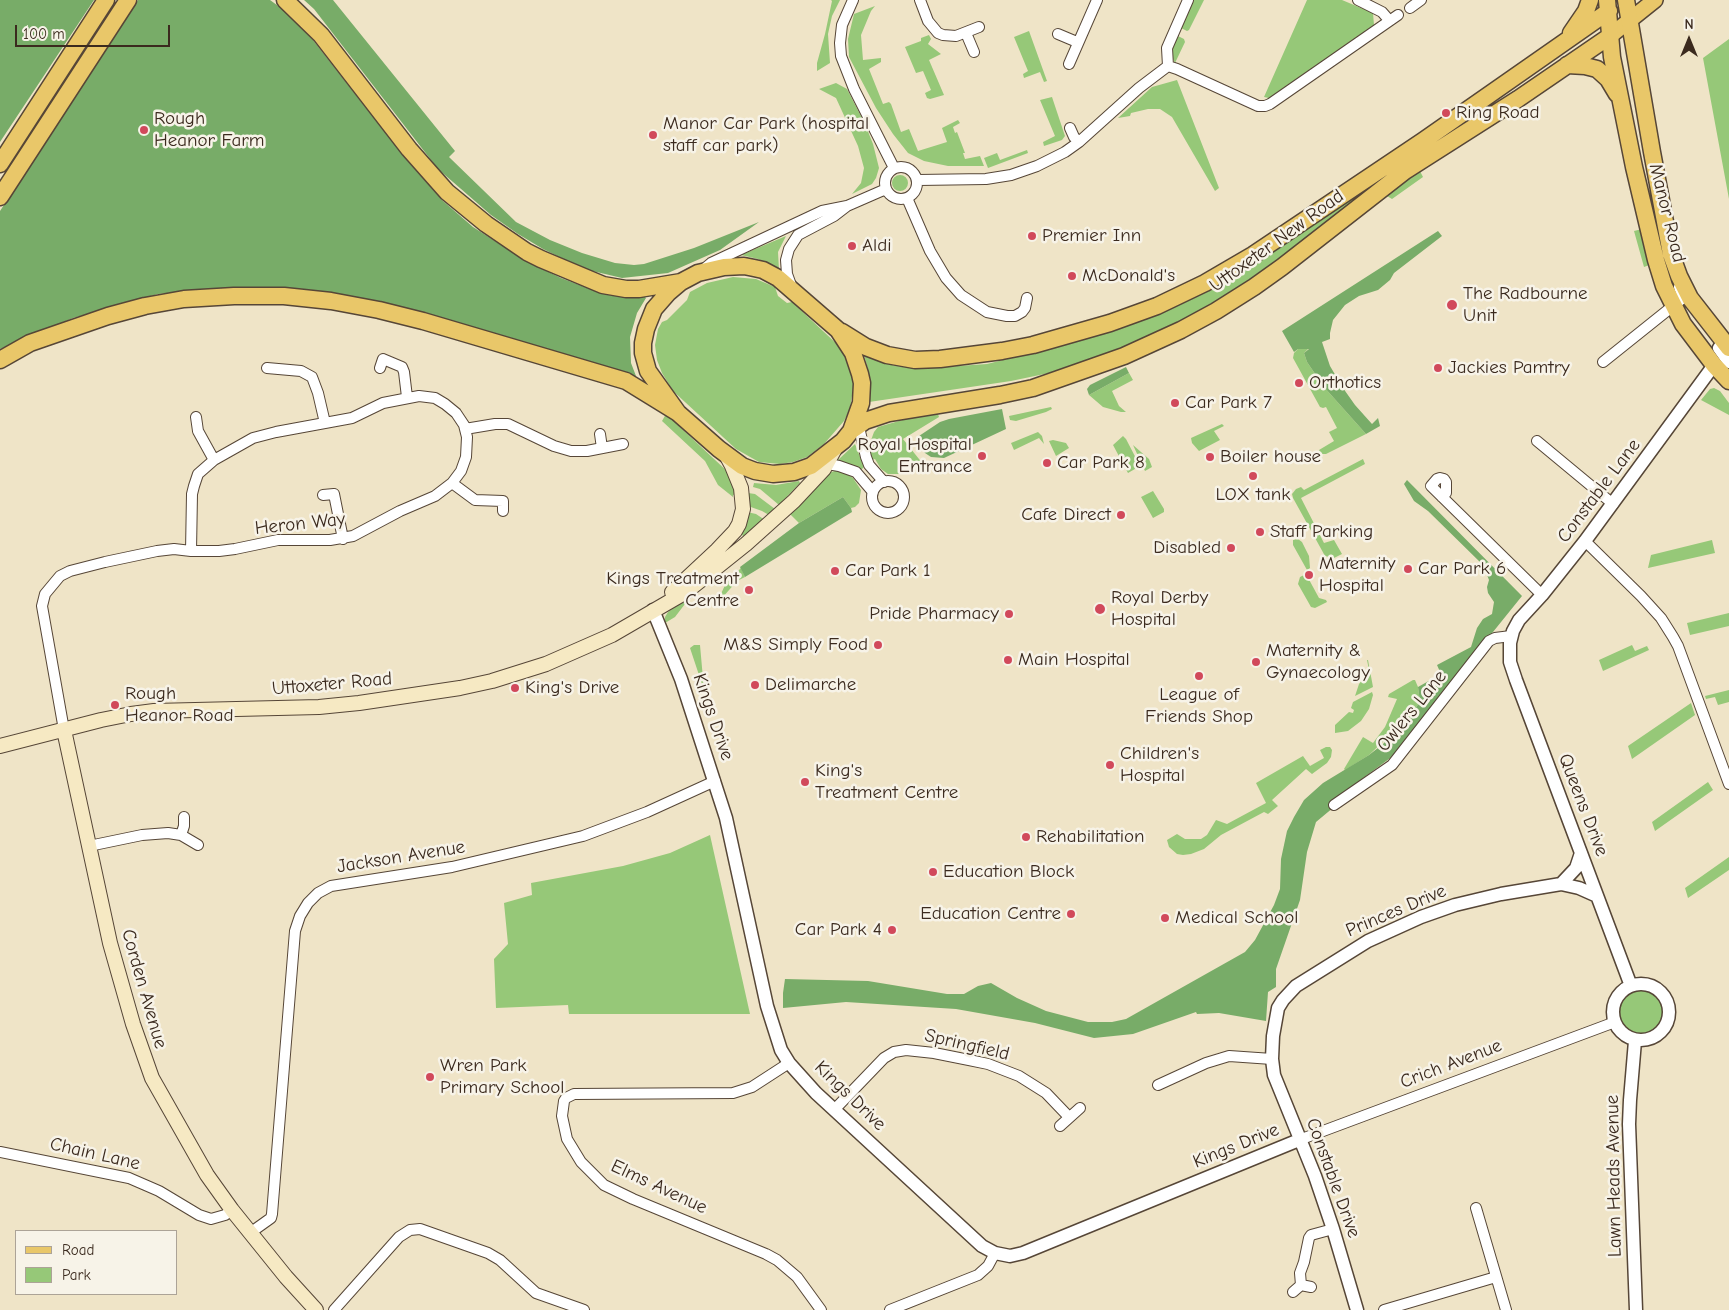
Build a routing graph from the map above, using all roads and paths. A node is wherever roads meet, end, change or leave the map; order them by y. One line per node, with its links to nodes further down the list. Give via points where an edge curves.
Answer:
1 (106, 0): 29 (highway)
2 (128, 0): 33 (highway)
3 (285, 0): 38 (highway, via 321,35 409,149 447,192 486,224 540,259 603,285 639,289)
4 (853, 0): 30 (street, via 842,25 841,56)
5 (920, 0): 17 (street, via 928,21 938,33 956,36)
6 (1097, 0): 21 (street)
7 (1188, 0): 25 (street, via 1167,48)
8 (1358, 0): 25 (street, via 1394,18 1265,106 1258,106)
9 (1422, 0): 14 (street)
10 (1590, 0): 20 (highway)
11 (1625, 0): 13 (main road, Uttoxeter New Road); 15 (highway, Manor Road)
12 (1655, 0): 15 (main road, Uttoxeter New Road)
13 (1608, 6): 15 (highway); 19 (highway, Manor Road); 20 (highway, Uttoxeter New Road)
14 (1410, 8)
15 (1630, 20): 19 (main road, Uttoxeter New Road); 36 (highway, Manor Road)
16 (979, 27): 17 (street)
17 (966, 33): 22 (street)
18 (1058, 34): 21 (street)
19 (1610, 36): 24 (highway, Uttoxeter New Road); 26 (highway, Manor Road)
20 (1566, 41): 42 (highway, Uttoxeter New Road, via 1253,255 1205,282 1137,313 1033,345 940,359 915,360 887,355)
21 (1077, 42): 23 (street)
22 (974, 52)
23 (1069, 64)
24 (1567, 65): 26 (highway, via 1597,69 1608,79); 54 (highway, Uttoxeter New Road, via 1405,170 1254,287 1172,334 1124,356 1033,388 889,413)
25 (1168, 66): 28 (street)
26 (1622, 102): 41 (highway, Manor Road, via 1656,260)
27 (1070, 128): 28 (street)
28 (1079, 142): 31 (street, via 1037,166 999,178)
29 (0, 164)
30 (894, 168): 31 (street, via 904,166); 32 (street, via 887,174)
31 (918, 180): 34 (street, via 915,192)
32 (886, 189): 34 (street, via 897,199); 35 (street)
33 (0, 198)
34 (907, 198): 40 (street, via 930,250 946,278 961,295 992,314 1007,316 1015,316 1024,310)
35 (847, 206): 37 (street, via 822,210 711,263); 39 (street, via 798,235 792,242 786,260)
36 (1671, 254): 41 (street, via 1672,270 1683,298); 43 (highway, Manor Road, via 1688,293)
37 (698, 273): 38 (highway); 39 (highway, via 744,266 771,273)
38 (681, 282): 51 (highway, via 654,309 643,343 648,371)
39 (792, 289): 42 (highway)
40 (1027, 298)
41 (1674, 307): 45 (street); 46 (highway, Manor Road, via 1683,324)
42 (838, 330): 54 (highway, via 853,353 860,374 862,395)
43 (1727, 342): 46 (street, via 1720,348)
44 (0, 360): 51 (highway, via 30,343 145,306 184,299 284,296 379,310 600,373 634,385)
45 (1603, 362)
46 (1721, 364): 49 (highway, Manor Road); 68 (street, Constable Lane, via 1690,396)
47 (267, 368): 53 (street, via 301,371 312,377)
48 (380, 368): 50 (street, via 383,359 402,366)
49 (1729, 381)
50 (407, 397): 53 (street, via 383,403 356,417); 55 (street, via 427,396 442,402 456,413)
51 (678, 413): 60 (highway)
52 (196, 417): 61 (street, via 198,431)
53 (325, 423): 61 (street, via 253,438)
54 (856, 424): 62 (highway); 64 (street, via 869,465)
55 (465, 429): 59 (street, via 506,424 563,449); 63 (street, Heron Way, via 466,457)
56 (600, 434): 59 (street)
57 (1537, 441): 68 (street)
58 (623, 444): 59 (street)
59 (602, 448)
60 (726, 455): 62 (highway, via 742,466 773,474 794,472); 74 (main road, via 741,488 743,509 739,524 717,550)
61 (214, 460): 72 (street, via 198,474 194,486)
62 (821, 463): 66 (street, via 856,472); 74 (main road, via 815,480 746,544 686,592)
63 (452, 482): 69 (street, via 475,500 503,501); 70 (street, Heron Way, via 428,500 400,511 358,535)
64 (884, 482): 66 (street); 66 (street, via 895,482 902,490 904,499 900,508 882,512 874,505)
65 (1431, 486): 73 (street)
66 (873, 492)
67 (323, 495): 70 (street, via 334,494)
68 (1613, 504): 71 (street, Constable Lane)
69 (503, 512)
70 (343, 539): 72 (street, Heron Way, via 283,539 235,549)
71 (1585, 541): 73 (street, Constable Lane); 79 (street, via 1641,596 1673,637)
72 (191, 551): 76 (street, Heron Way, via 157,551 77,569 64,573 45,594 42,606)
73 (1542, 595): 75 (street, Constable Lane, via 1519,620)
74 (653, 610): 76 (main road, Uttoxeter Road, via 612,635 546,664 460,688 320,707 154,711); 78 (street, Kings Drive, via 681,679)
75 (1511, 636): 80 (street, Owlers Lane, via 1490,642 1392,765); 85 (street, Queens Drive, via 1513,672)
76 (64, 730): 77 (main road, Uttoxeter Road); 84 (main road, Corden Avenue)
77 (0, 746)
78 (715, 780): 92 (street, Kings Drive, via 772,1024); 103 (street, Jackson Avenue, via 647,812 583,836 452,868 332,886 313,898 300,916 295,931 272,1214)
79 (1729, 784)
80 (1334, 805)
81 (184, 817): 82 (street)
82 (181, 834): 83 (street); 84 (street, via 142,835)
83 (198, 845)
84 (89, 846): 101 (main road, Corden Avenue, via 110,943 152,1078 207,1175)
85 (1581, 853): 86 (street, via 1576,868); 87 (street, Queens Drive)
86 (1561, 884): 87 (street); 91 (street, Princes Drive, via 1493,895 1447,908 1404,924 1342,956 1296,986 1282,1002 1274,1027)
87 (1597, 896): 88 (street, Queens Drive)
88 (1631, 986): 89 (street, via 1617,998); 90 (street, via 1648,985 1659,990 1669,1007 1661,1032 1651,1039)
89 (1615, 1022): 90 (street, via 1623,1034); 98 (street, Crich Avenue)
90 (1635, 1041): 115 (street, Lawn Heads Avenue, via 1630,1124)
91 (1272, 1059): 93 (street, via 1229,1056); 98 (street, Constable Drive, via 1274,1075)
92 (789, 1063): 95 (street, Kings Drive); 110 (street, Elms Avenue, via 752,1087 733,1093 574,1094 564,1101 562,1116 567,1139 581,1162 604,1185 777,1260 797,1277)
93 (1158, 1085)
94 (1080, 1108): 96 (street)
95 (834, 1110): 96 (street, Springfield, via 884,1058 894,1052 911,1050 975,1061 1018,1076 1046,1093); 104 (street, Kings Drive, via 982,1246)
96 (1069, 1117): 97 (street)
97 (1060, 1126)
98 (1299, 1140): 102 (street, Constable Drive); 104 (street, Kings Drive, via 1023,1253 1010,1256)
99 (0, 1152): 101 (street, Chain Lane, via 128,1178 211,1219)
100 (1476, 1208): 105 (street)
101 (232, 1210): 103 (main road, Corden Avenue)
102 (1333, 1229): 106 (street, via 1309,1238 1300,1273); 112 (street, Constable Drive)
103 (250, 1233): 107 (main road)
104 (995, 1253): 111 (street, via 978,1275)
105 (1496, 1277): 113 (street); 114 (street)
106 (1302, 1288)
107 (316, 1310)
108 (334, 1310): 109 (street, via 399,1237 410,1230 420,1229 488,1253 536,1293)
109 (584, 1310)
110 (822, 1310)
111 (890, 1310)
112 (1357, 1310)
113 (1384, 1310)
114 (1506, 1310)
115 (1636, 1310)

